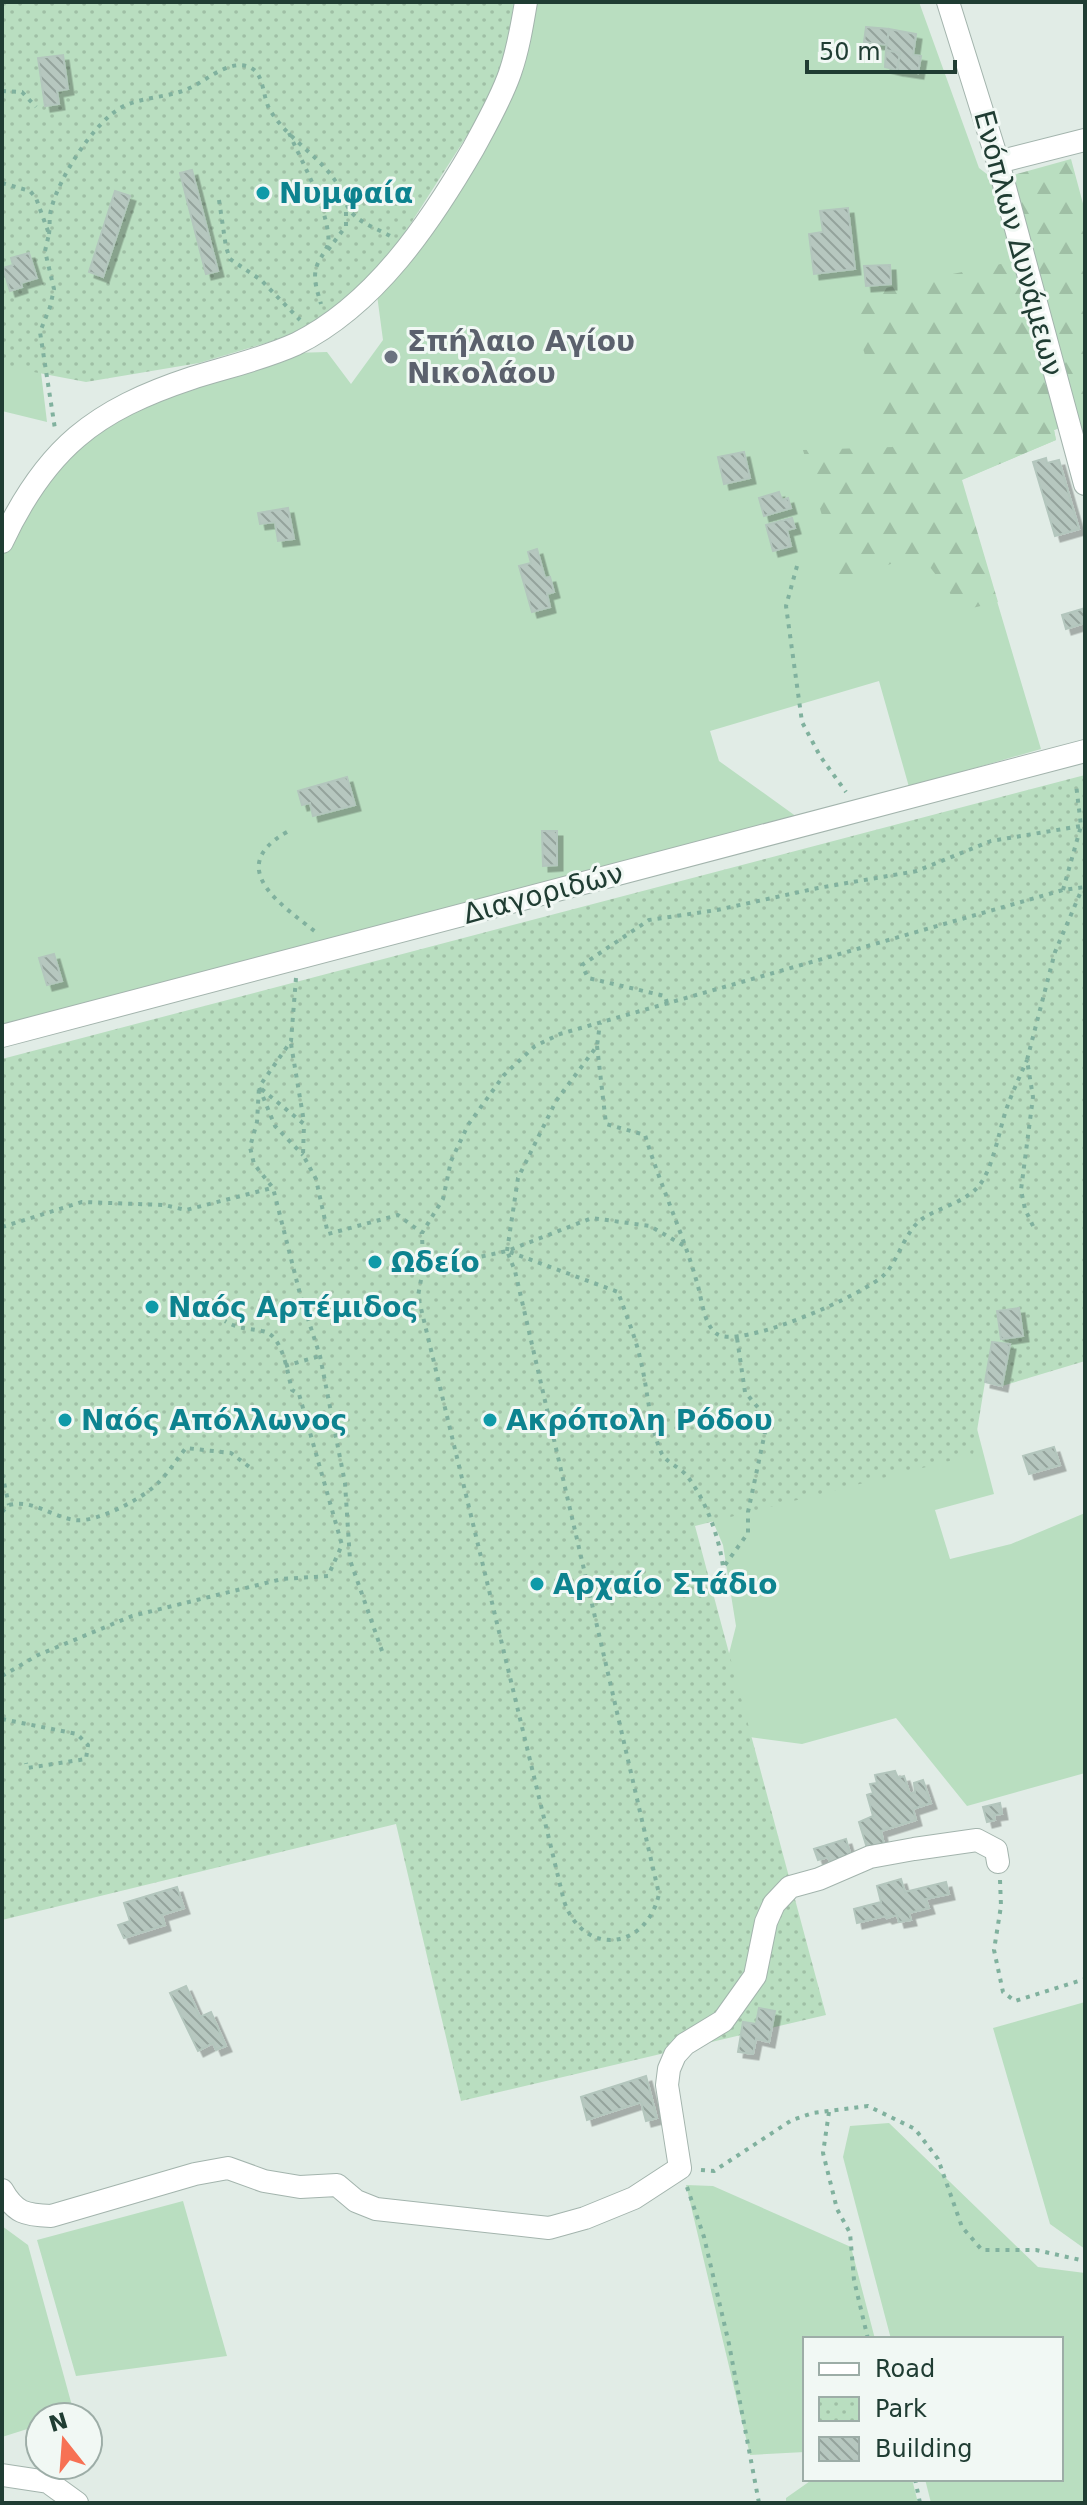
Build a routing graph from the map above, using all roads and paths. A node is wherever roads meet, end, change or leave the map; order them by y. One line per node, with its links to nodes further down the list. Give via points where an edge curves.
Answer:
1 (526, 2): 12 (street, via 509,76 489,121)
2 (948, 2): 7 (street, Ενόπλων Δυνάμεων)
3 (2, 91): 4 (path, via 22,92)
4 (36, 107)
5 (287, 129): 10 (path, via 338,184); 11 (path, via 269,110 260,77 241,66 224,69 179,93 123,106 106,118 74,160 51,208); 13 (path, via 325,217)
6 (1085, 140): 7 (street)
7 (998, 162): 16 (street, Ενόπλων Δυνάμεων)
8 (2, 183): 11 (path, via 30,191)
9 (219, 200): 14 (path, via 230,259)
10 (346, 206): 12 (path, via 364,223); 13 (path, via 346,226)
11 (49, 234): 15 (path, via 45,251 54,289 40,332)
12 (408, 245): 14 (street, via 361,298)
13 (328, 250): 14 (path, via 315,272)
14 (321, 330): 15 (street, via 264,356 152,392 89,427)
15 (61, 450): 17 (street, via 19,505)
16 (1085, 484)
17 (2, 542)
18 (797, 566): 21 (path, via 786,606 802,722)
19 (1085, 751): 21 (street, Διαγοριδών)
20 (1076, 784): 22 (path)
21 (859, 810): 26 (street, Διαγοριδών)
22 (1084, 825): 25 (path); 28 (path, via 991,841 917,871 649,920 582,965 588,978 665,996)
23 (287, 832): 26 (path, via 262,850 261,879 285,909)
24 (1084, 888): 25 (path); 33 (path, via 1055,952)
25 (1063, 890): 28 (path)
26 (333, 949): 30 (street, Διαγοριδών)
27 (297, 982): 31 (path)
28 (667, 1003): 29 (path)
29 (600, 1023): 32 (path); 40 (path, via 535,1046 504,1075 468,1125 451,1161 443,1199)
30 (2, 1036)
31 (291, 1041): 34 (path); 35 (path)
32 (597, 1046): 41 (path, via 606,1124 645,1135); 42 (path, via 556,1101 518,1178)
33 (1027, 1060): 38 (path, via 1033,1097 1021,1190); 45 (path, via 994,1155 976,1189 919,1221 884,1275 861,1290 783,1326)
34 (259, 1087): 35 (path); 36 (path, via 275,1126); 37 (path, via 250,1147 254,1164)
35 (304, 1124): 36 (path)
36 (303, 1155): 40 (path, via 316,1179 328,1234 398,1215)
37 (273, 1188): 39 (path, via 186,1210 82,1202); 46 (path)
38 (1033, 1226)
39 (2, 1227)
40 (422, 1233): 43 (path)
41 (688, 1247): 42 (path, via 650,1226 592,1218); 45 (path, via 712,1330 719,1337)
42 (507, 1251): 43 (path); 43 (path, via 657,1879 659,1894 647,1924 621,1939 591,1936 569,1916 564,1901 418,1296); 52 (path, via 618,1292 641,1360 662,1455 694,1485)
43 (423, 1269)
44 (225, 1321): 47 (path, via 237,1329 266,1331 278,1341)
45 (737, 1338): 52 (path, via 745,1392 767,1423 748,1533)
46 (320, 1356): 47 (path); 54 (path, via 345,1483 350,1560)
47 (285, 1366): 55 (path, via 292,1390 299,1394 342,1545 328,1576 282,1579 132,1616)
48 (252, 1469): 50 (path, via 231,1453 186,1448 157,1484 92,1519 77,1521 26,1504)
49 (2, 1474): 50 (path)
50 (9, 1505): 51 (path)
51 (2, 1512)
52 (725, 1565): 53 (path)
53 (724, 1585)
54 (382, 1651)
55 (2, 1676)
56 (2, 1719): 57 (path, via 77,1734 88,1745 86,1759 27,1768)
57 (26, 1763)
58 (998, 1862): 59 (path, via 1001,1906 994,1950 1003,1992 1015,2001); 61 (street, via 996,1850 977,1840 870,1857 790,1887 766,1922 755,1976 723,2021 685,2044 669,2069)
59 (1085, 1979)
60 (829, 2112): 61 (path, via 792,2120 714,2171); 63 (path, via 868,2106 915,2129 938,2159 962,2227 982,2250 1036,2250); 64 (path, via 823,2153 837,2209 850,2233)
61 (680, 2168): 62 (street, via 634,2198 549,2228 376,2209 337,2185 300,2187 228,2168 51,2216 29,2215 11,2206); 68 (path, via 704,2237)
62 (2, 2190)
63 (1085, 2261)
64 (868, 2337)
65 (2, 2475): 67 (street, via 48,2482)
66 (915, 2481): 69 (path)
67 (77, 2503)
68 (759, 2503)
69 (920, 2503)

